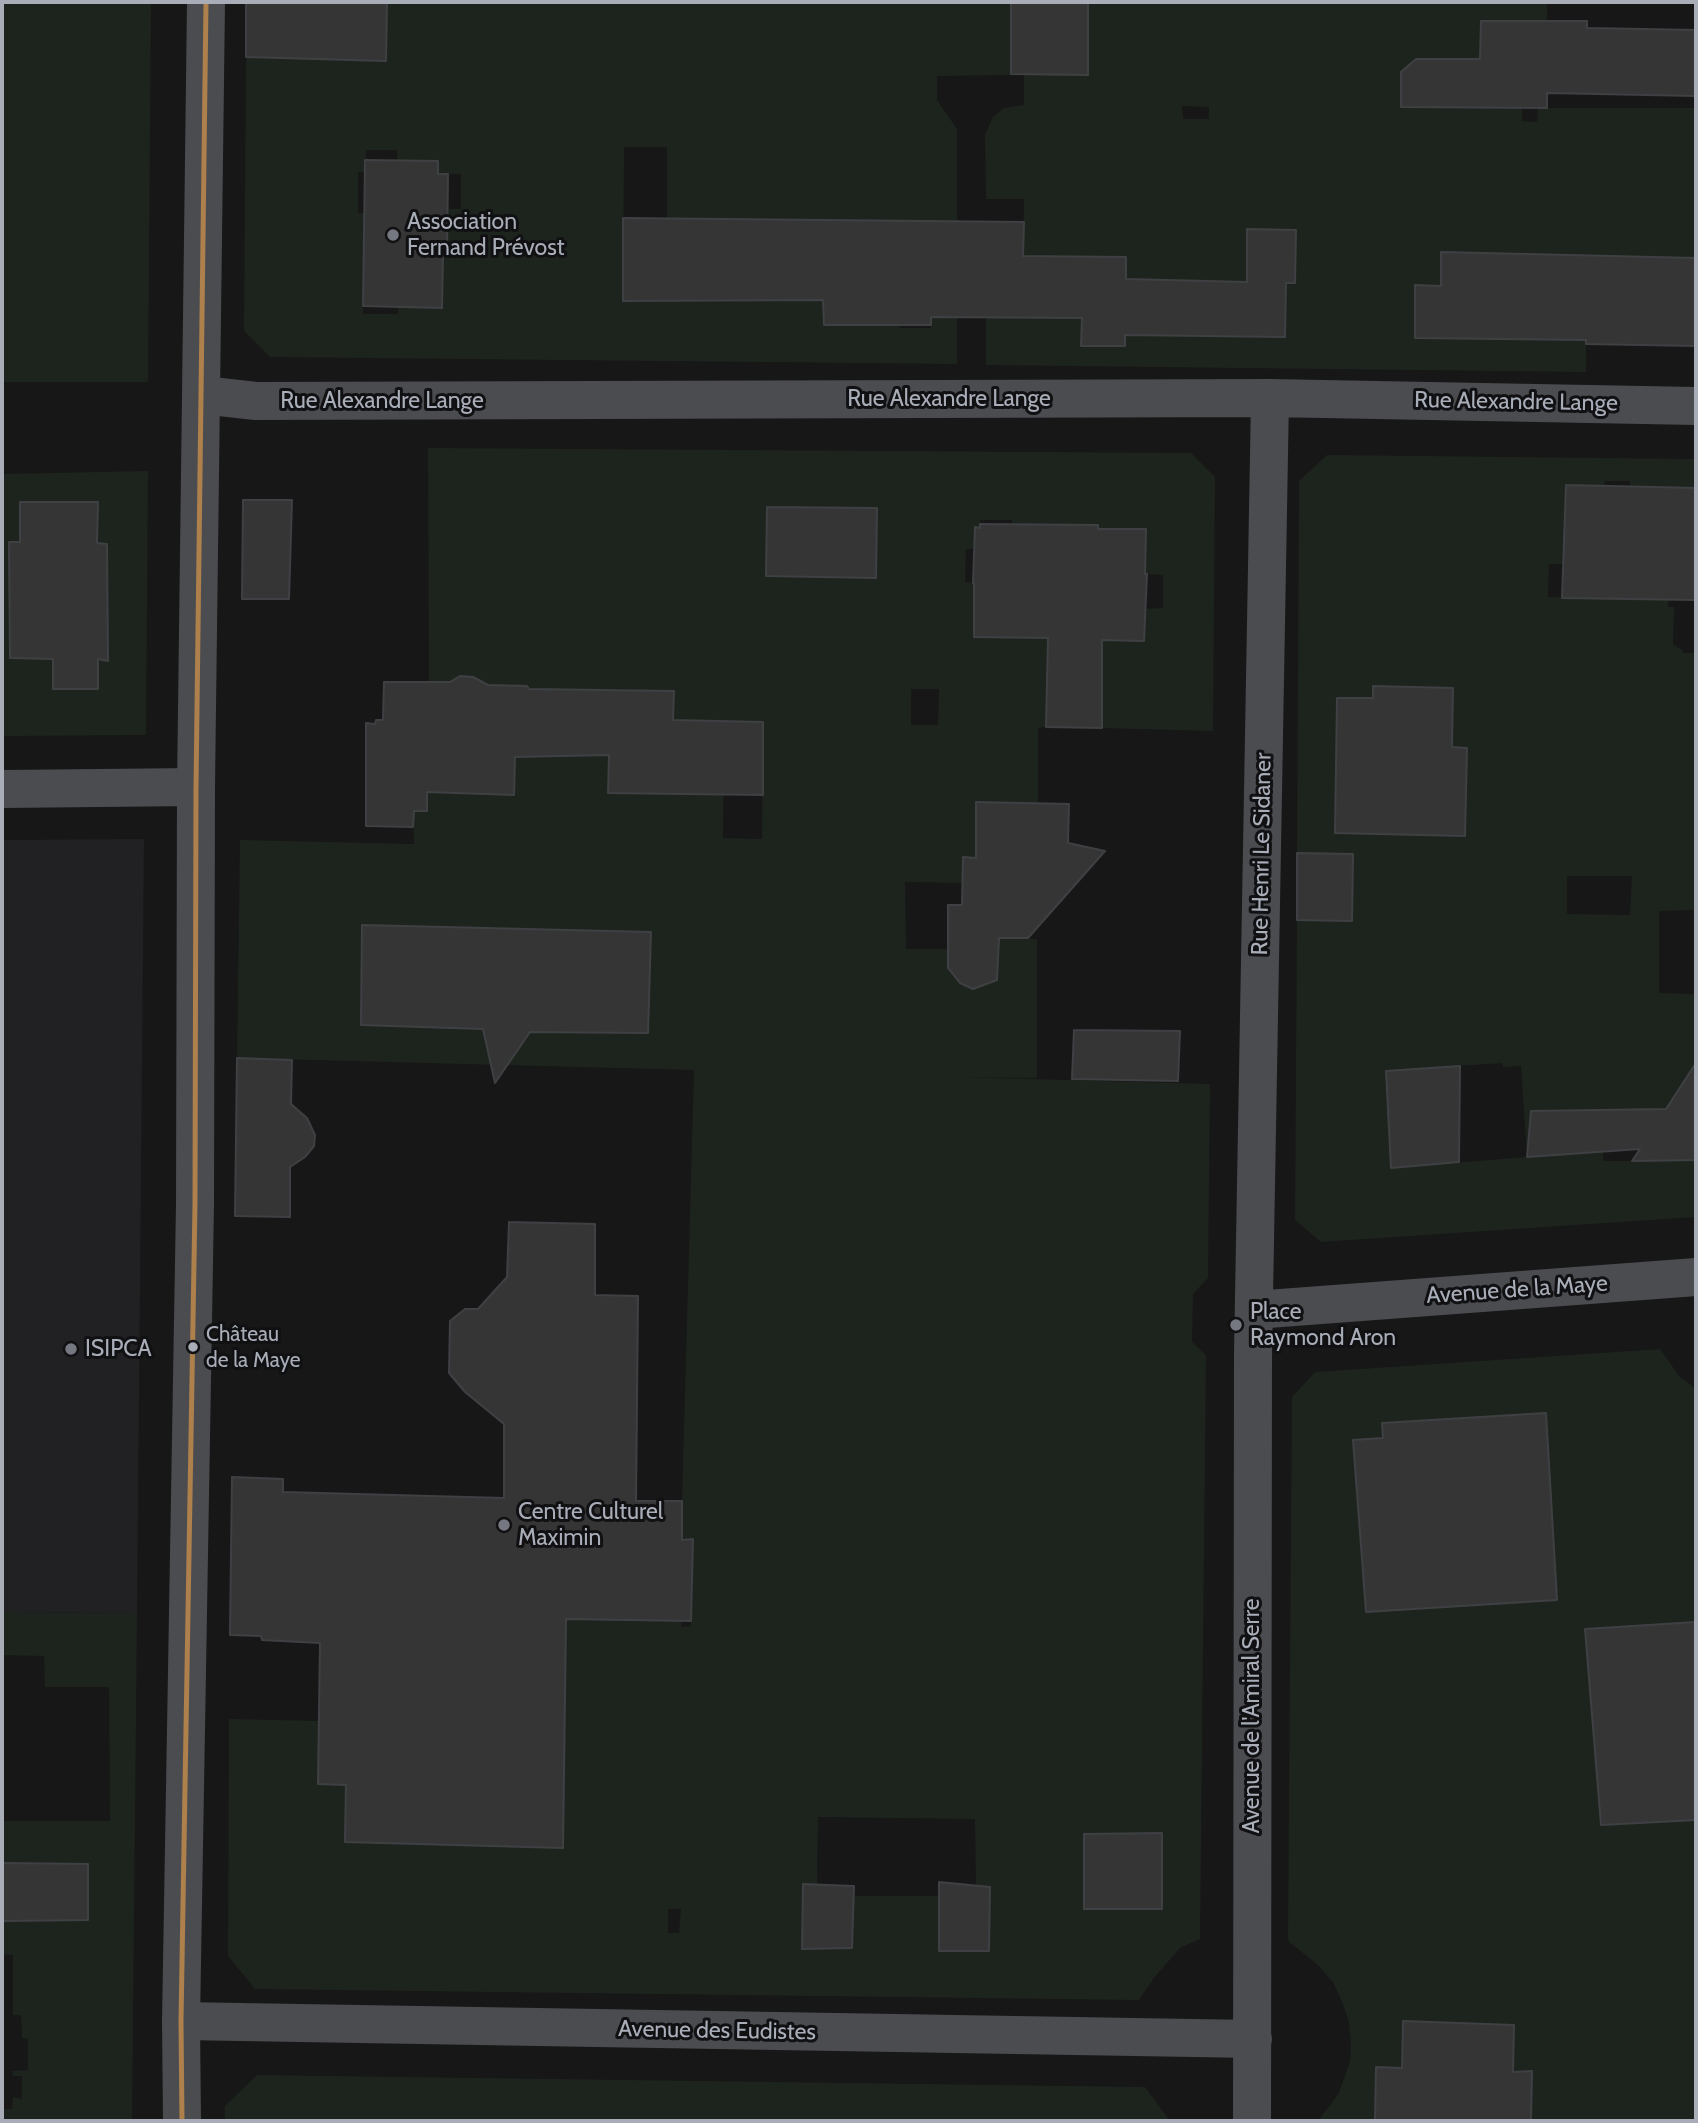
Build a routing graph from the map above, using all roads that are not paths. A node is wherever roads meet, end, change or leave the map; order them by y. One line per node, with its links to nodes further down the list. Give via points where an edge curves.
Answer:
1 (206, 2): 2 (street)
2 (202, 395): 3 (street, Rue Alexandre Lange, via 256,401); 5 (street)
3 (1270, 398): 4 (street, Rue Alexandre Lange); 8 (street, Rue Henri Le Sidaner)
4 (1696, 406)
5 (196, 787): 6 (street); 9 (street, via 195,1204)
6 (2, 789)
7 (1696, 1277): 8 (street, Avenue de la Maye)
8 (1254, 1310): 10 (street, Avenue de l'Amiral Serre)
9 (181, 2021): 10 (street, Avenue des Eudistes); 11 (street)
10 (1253, 2039): 12 (street, Avenue de l'Amiral Serre)
11 (181, 2121)
12 (1252, 2121)

